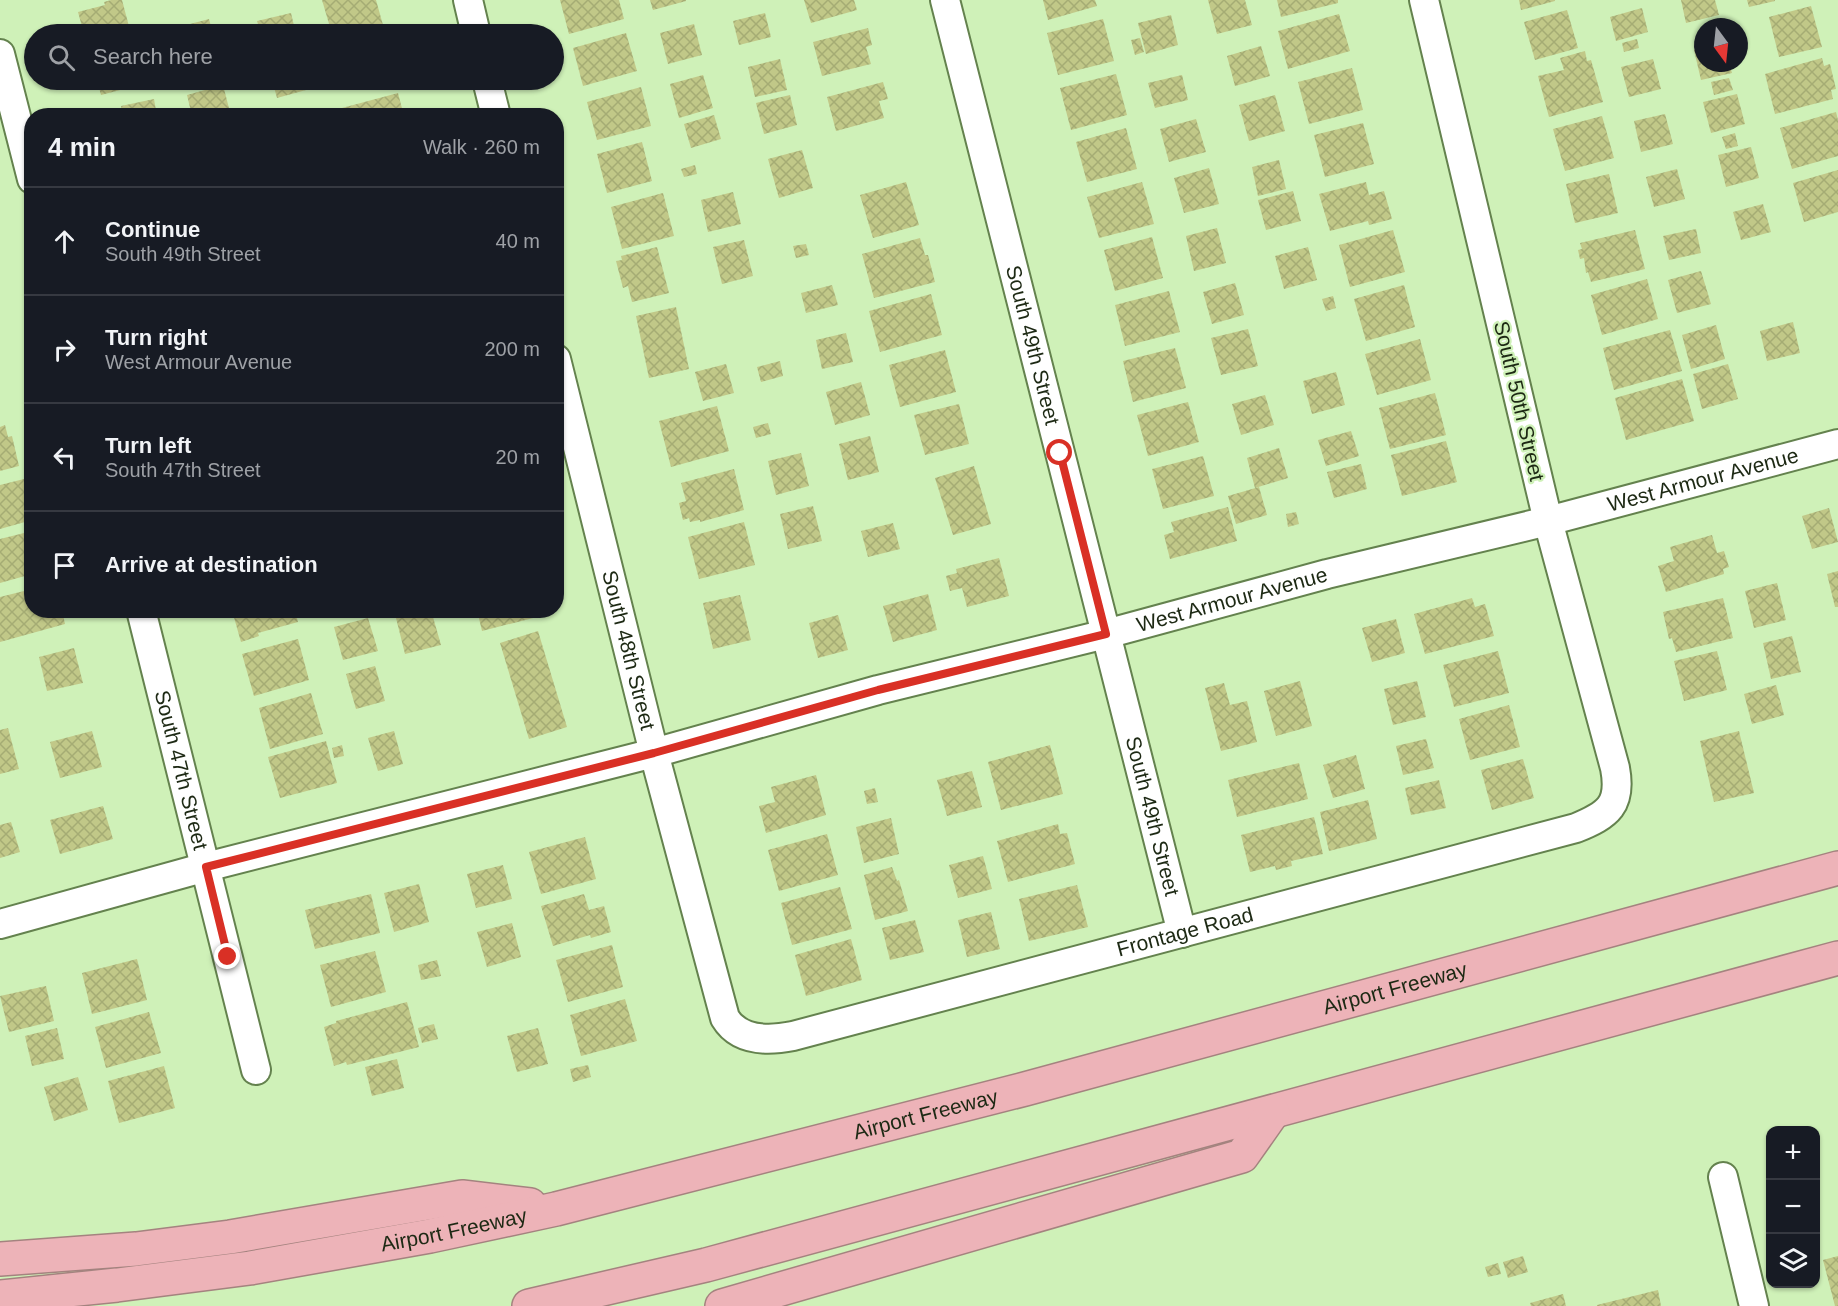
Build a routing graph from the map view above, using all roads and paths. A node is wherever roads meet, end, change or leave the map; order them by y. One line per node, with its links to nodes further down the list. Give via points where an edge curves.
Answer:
1 (468, 0): 4 (street)
2 (945, 0): 13 (street, South 49th Street)
3 (1424, 0): 11 (street, South 50th Street)
4 (474, 24)
5 (0, 54): 8 (street)
6 (490, 90): 7 (street)
7 (494, 108)
8 (24, 148)
9 (564, 391): 14 (street, South 48th Street)
10 (1838, 444): 11 (street, West Armour Avenue)
11 (1548, 521): 13 (street, West Armour Avenue, via 1327,574); 15 (street, South 50th Street, via 1615,768)
12 (143, 618): 16 (street, South 47th Street)
13 (1106, 634): 14 (street, West Armour Avenue, via 878,690); 19 (street, South 49th Street)
14 (654, 753): 16 (street, West Armour Avenue); 21 (street, South 48th Street, via 725,1018 738,1033)
15 (1614, 801): 19 (street, Frontage Road, via 1606,813 1576,828)
16 (206, 867): 18 (street, West Armour Avenue); 22 (street, South 47th Street)
17 (1838, 868): 25 (highway, Airport Freeway, via 1025,1089)
18 (0, 924)
19 (1182, 933): 21 (street, Frontage Road, via 793,1036)
20 (1838, 958): 23 (highway)
21 (746, 1035)
22 (256, 1070)
23 (1273, 1112): 28 (highway, via 706,1265); 29 (highway, via 1242,1156)
24 (1723, 1177): 30 (street)
25 (556, 1209): 26 (highway, via 462,1197 230,1237); 27 (highway, Airport Freeway, via 250,1268)
26 (0, 1259)
27 (0, 1297)
28 (529, 1306)
29 (723, 1306)
30 (1754, 1306)

